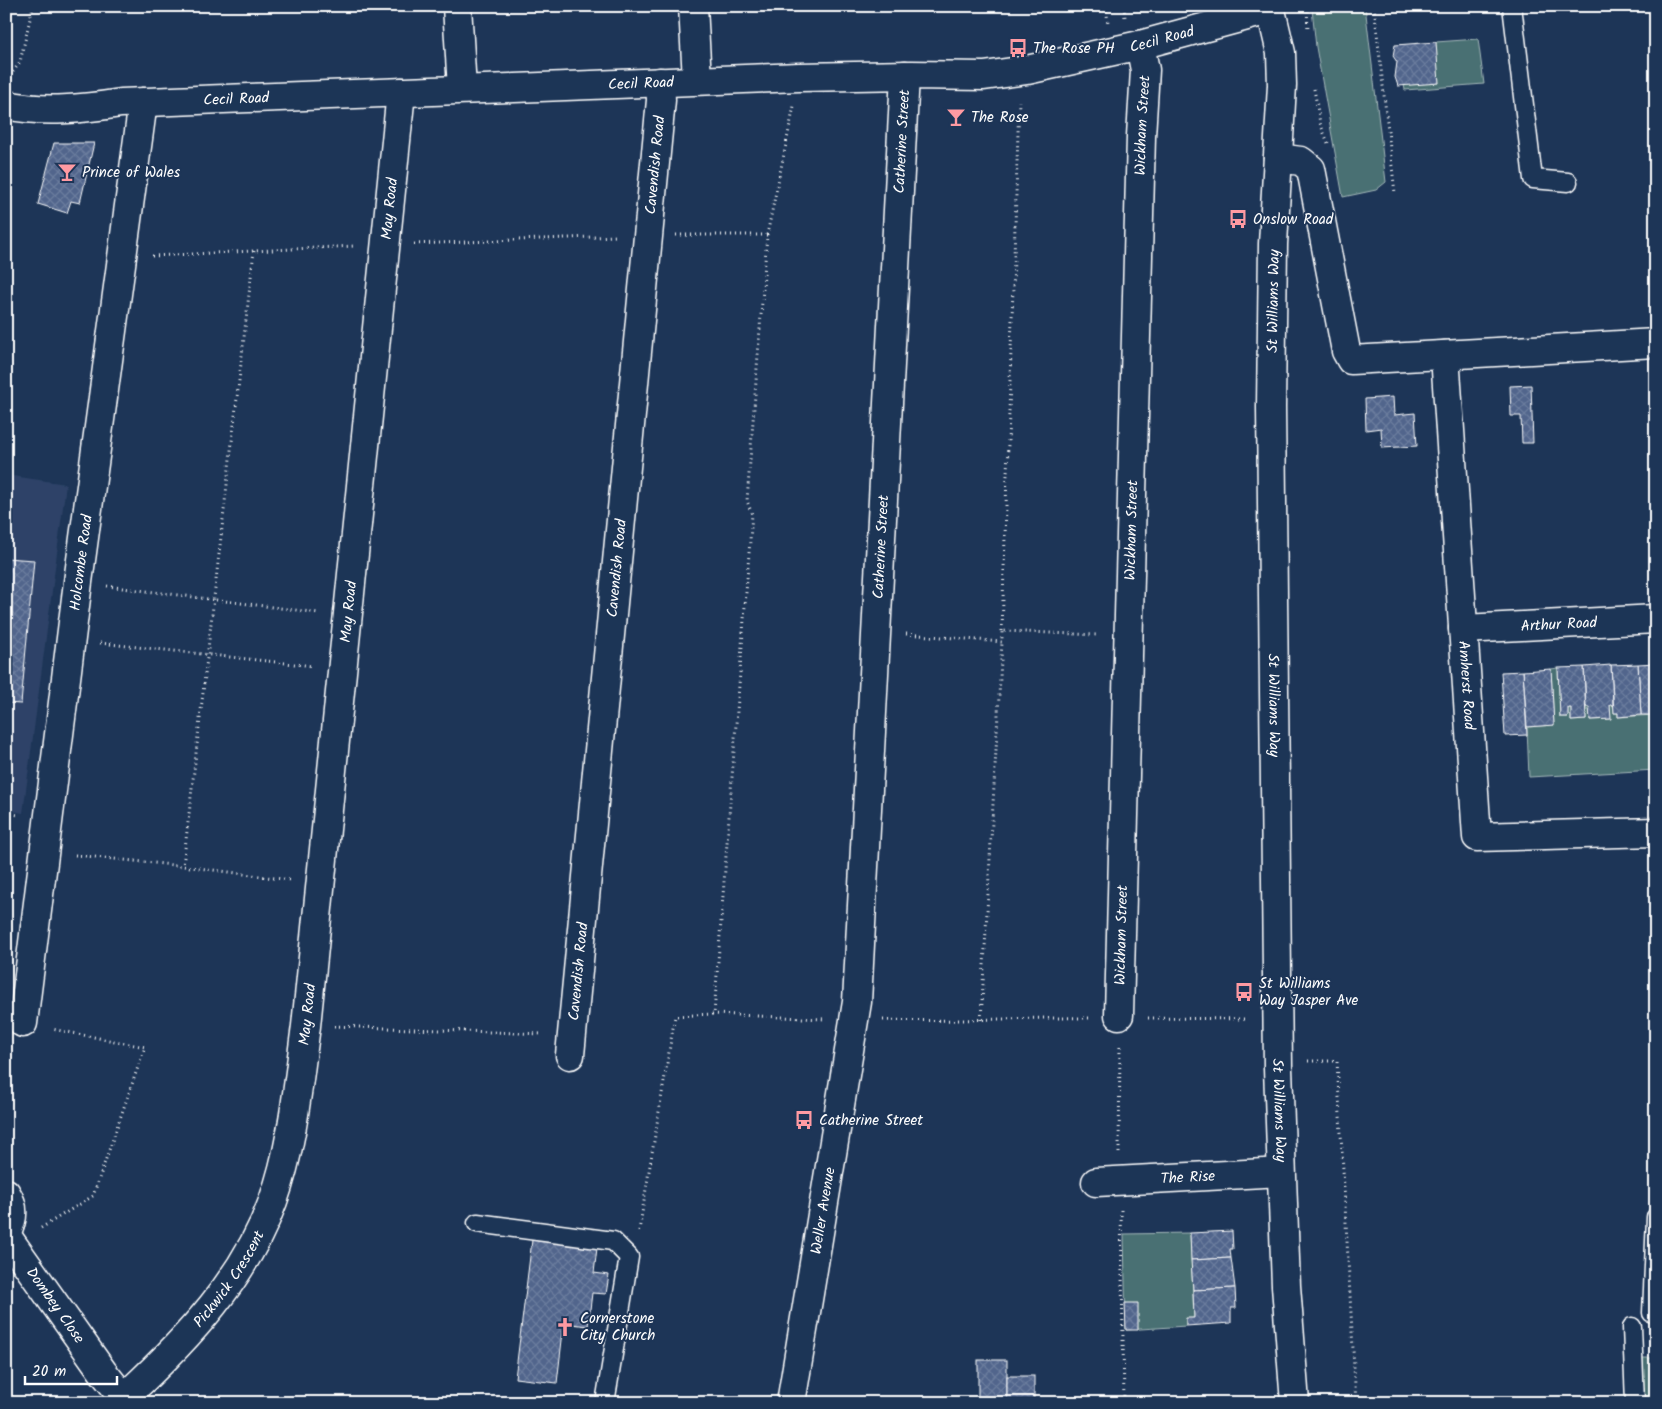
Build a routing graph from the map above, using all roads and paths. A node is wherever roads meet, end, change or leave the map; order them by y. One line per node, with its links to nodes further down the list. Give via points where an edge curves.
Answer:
1 (33, 6): 16 (path, via 20,62)
2 (458, 6): 20 (street)
3 (693, 6): 17 (street)
4 (1106, 6): 11 (path)
5 (1124, 6): 10 (path)
6 (1307, 6): 12 (path)
7 (1374, 6): 28 (path)
8 (1512, 6): 27 (lane, via 1533,179)
9 (1269, 8): 13 (street, Cecil Road); 26 (street, St Williams Way, via 1281,57)
10 (1126, 21)
11 (1109, 26)
12 (1309, 38)
13 (1140, 45): 14 (street, Cecil Road, via 994,75); 56 (street, Wickham Street, via 1145,70)
14 (905, 75): 15 (street, Cecil Road); 53 (street, Catherine Street)
15 (801, 77): 17 (street, Cecil Road); 30 (path)
16 (6, 80)
17 (697, 80): 18 (street, Cecil Road)
18 (660, 82): 20 (street, Cecil Road); 29 (street, Cavendish Road)
19 (1313, 83): 25 (path, via 1320,124)
20 (462, 89): 21 (street, Cecil Road)
21 (401, 92): 23 (street, Cecil Road); 31 (street, May Road)
22 (1019, 100): 41 (path)
23 (143, 102): 24 (street, Cecil Road, via 49,109); 33 (street, Holcombe Road)
24 (6, 105)
25 (1330, 149)
26 (1278, 158): 35 (street, via 1301,161 1311,169 1349,358); 60 (street, St Williams Way, via 1271,407)
27 (1568, 182)
28 (1395, 193)
29 (648, 235): 30 (path); 31 (path); 59 (street, Cavendish Road)
30 (767, 235): 52 (path, via 747,501 752,514)
31 (387, 245): 32 (path); 38 (street, May Road)
32 (254, 251): 33 (path); 37 (path)
33 (123, 258): 36 (street, Holcombe Road)
34 (1656, 343): 35 (street)
35 (1445, 355): 40 (street, Amherst Road)
36 (78, 582): 37 (path); 44 (street, Holcombe Road)
37 (213, 600): 38 (path); 46 (path)
38 (349, 617): 47 (street, May Road)
39 (1656, 619): 40 (street, Arthur Road)
40 (1463, 629): 48 (street, Amherst Road, via 1477,837)
41 (1002, 631): 43 (path); 45 (path)
42 (896, 633): 45 (path)
43 (1107, 635)
44 (70, 640): 46 (path); 49 (street, Holcombe Road)
45 (1002, 642): 54 (path)
46 (206, 656): 47 (path); 50 (path)
47 (343, 669): 51 (street, May Road)
48 (1656, 832)
49 (45, 852): 50 (path); 57 (street, Holcombe Road)
50 (183, 866): 51 (path)
51 (320, 884): 58 (street, May Road)
52 (714, 1014): 53 (path); 70 (path, via 675,1016)
53 (854, 1019): 54 (path); 75 (street, Weller Avenue)
54 (981, 1020): 56 (path)
55 (1253, 1020): 56 (path)
56 (1120, 1022): 62 (path)
57 (23, 1023): 69 (path, via 145,1047 93,1196)
58 (306, 1026): 59 (path); 61 (street, May Road)
59 (571, 1045)
60 (1278, 1062): 63 (street, St Williams Way); 78 (path, via 1337,1060)
61 (290, 1130): 73 (street, Pickwick Crescent, via 273,1200 240,1268 190,1333)
62 (1119, 1160)
63 (1281, 1172): 64 (street, The Rise); 77 (street, St Williams Way)
64 (1096, 1182)
65 (6, 1193): 69 (street, via 13,1213)
66 (1121, 1202): 76 (path)
67 (1656, 1217): 71 (lane)
68 (477, 1223): 74 (lane, via 614,1242 629,1257)
69 (8, 1238): 73 (street, Dombey Close)
70 (637, 1240)
71 (1652, 1313)
72 (1632, 1327): 79 (lane)
73 (124, 1401)
74 (604, 1403)
75 (791, 1403)
76 (1124, 1403)
77 (1295, 1403)
78 (1356, 1403)
79 (1635, 1403)

